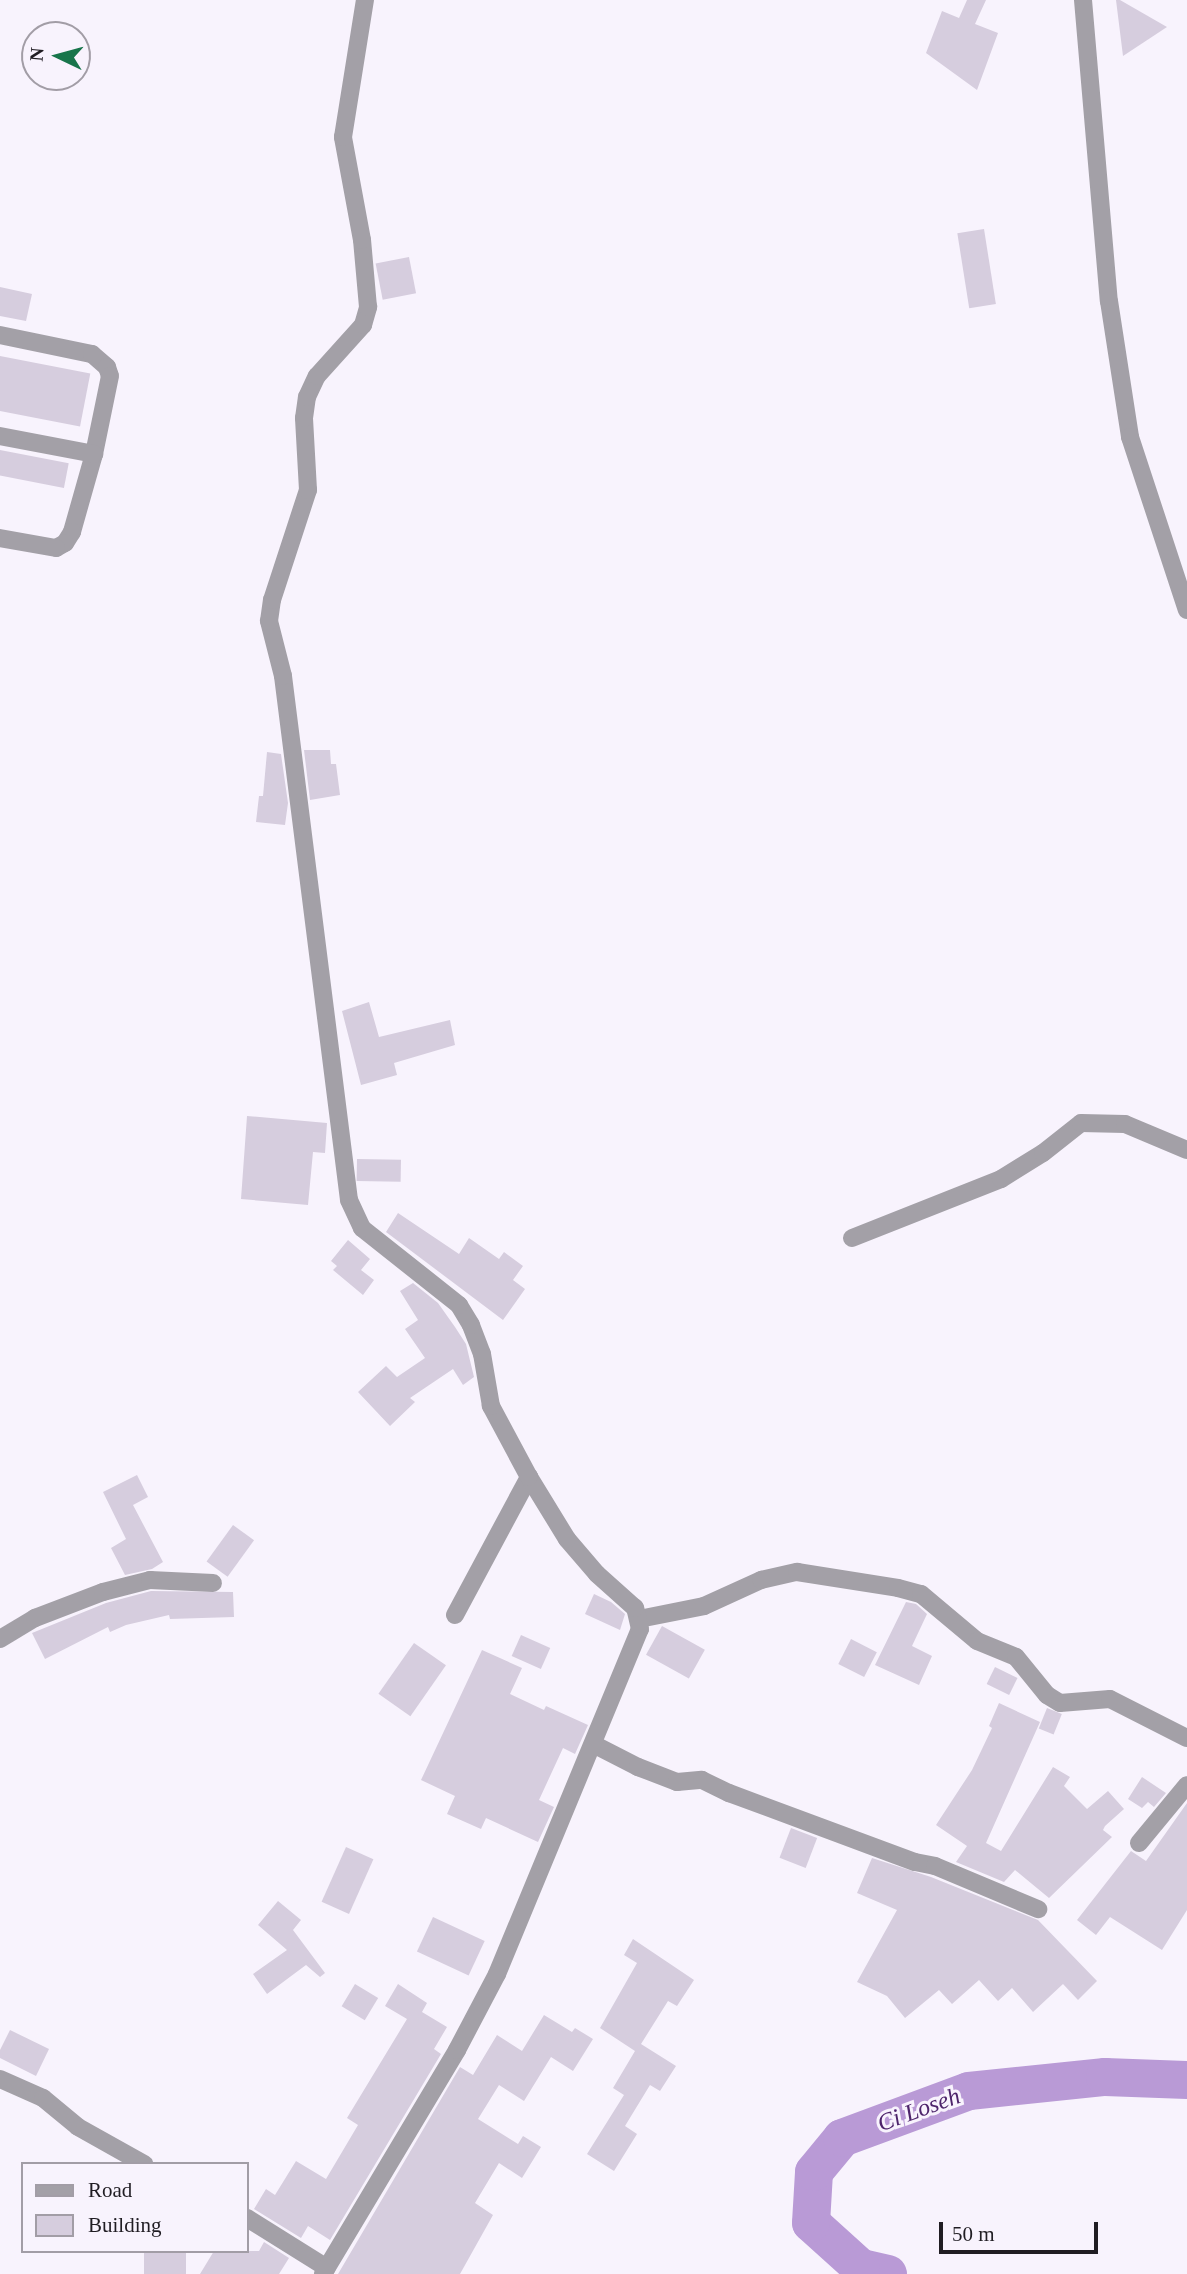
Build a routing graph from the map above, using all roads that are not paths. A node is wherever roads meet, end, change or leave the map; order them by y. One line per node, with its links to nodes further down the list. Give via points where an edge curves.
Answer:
1 (365, 0): 10 (street, via 343,137 362,240 368,307 363,325 317,376 307,397 308,490 269,621 283,676 349,1200 362,1228 459,1305 482,1354 491,1406)
2 (1083, 0): 7 (street, via 1110,301 1130,437)
3 (0, 335): 5 (street, via 92,355 107,367 110,376)
4 (0, 436): 5 (street)
5 (94, 454): 6 (street, via 65,543 56,548)
6 (0, 538)
7 (1187, 610)
8 (1187, 1150): 9 (street, via 1125,1124 1081,1123 1001,1179)
9 (852, 1238)
10 (529, 1477): 12 (street); 13 (street, via 567,1539 635,1608)
11 (213, 1583): 14 (street, via 150,1580 103,1592 35,1618)
12 (455, 1615)
13 (639, 1619): 15 (street, via 704,1606 761,1580 797,1572 898,1588 921,1594 977,1640 1016,1657 1047,1695 1060,1703 1110,1699); 16 (street, via 637,1638)
14 (0, 1639)
15 (1187, 1738)
16 (593, 1744): 19 (street, via 677,1782 702,1780); 23 (street, via 496,1974 457,2050)
17 (1187, 1785): 18 (street)
18 (1139, 1843)
19 (1038, 1909)
20 (0, 2079): 21 (street, via 43,2098 78,2127)
21 (140, 2162)
22 (248, 2219): 23 (street)
23 (325, 2271)

